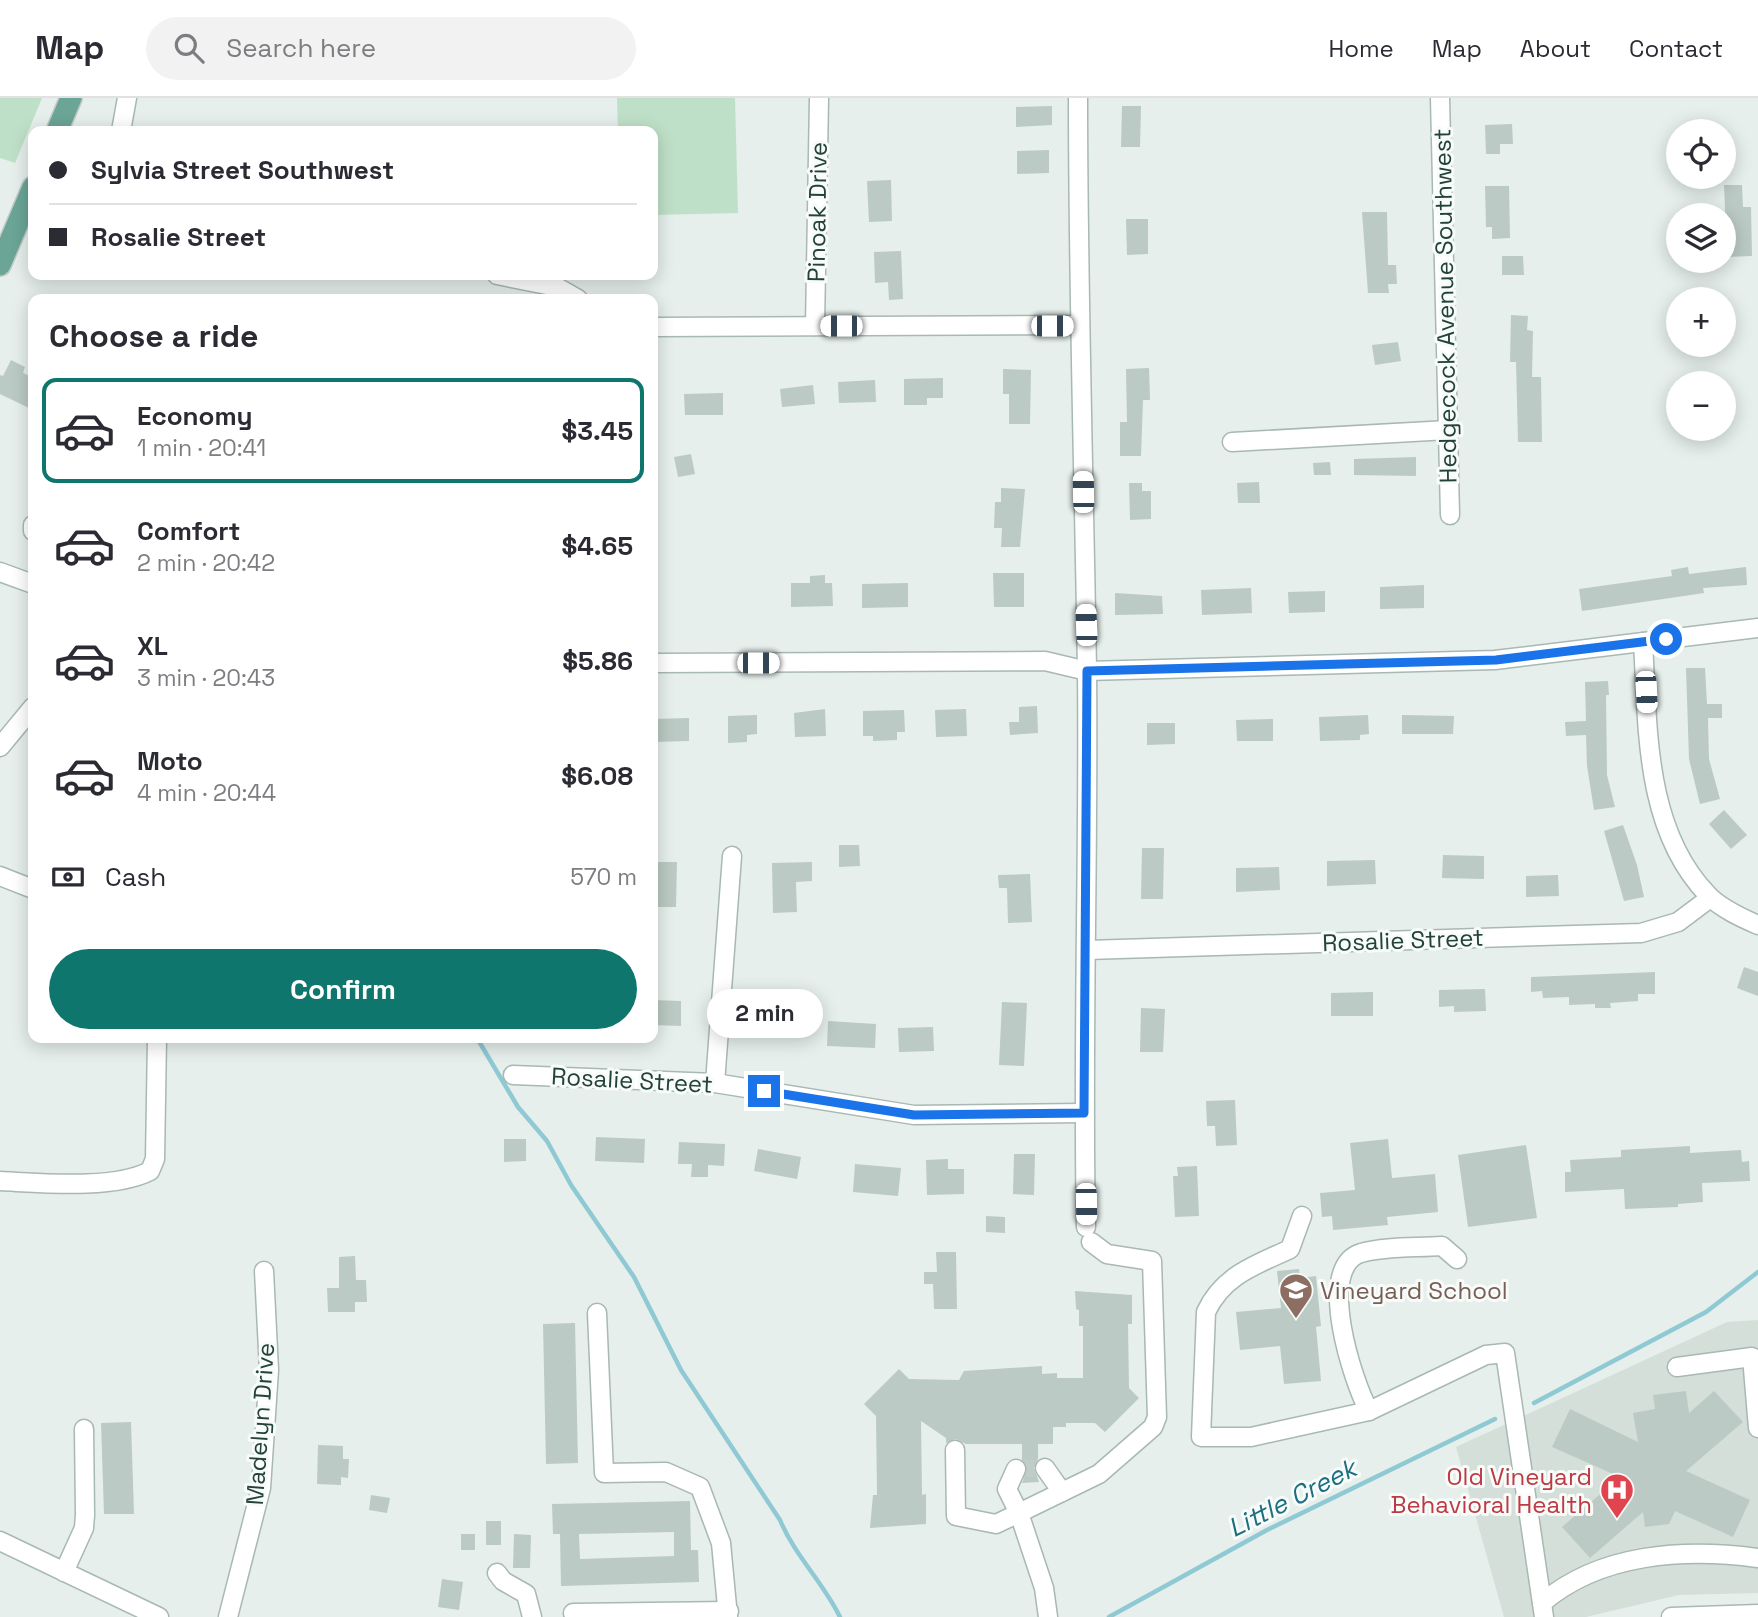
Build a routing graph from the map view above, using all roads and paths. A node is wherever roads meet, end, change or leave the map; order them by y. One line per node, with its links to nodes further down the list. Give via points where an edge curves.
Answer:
1 (71, 98): 6 (main road)
2 (127, 98): 7 (street)
3 (819, 98): 12 (street, Pinoak Drive)
4 (1078, 98): 13 (street)
5 (1440, 98): 15 (street, Hedgecock Avenue Southwest)
6 (59, 126)
7 (122, 126)
8 (28, 201): 9 (main road)
9 (0, 265)
10 (522, 280): 11 (street)
11 (570, 294)
12 (815, 326): 13 (street); 14 (street)
13 (1079, 326): 23 (street)
14 (658, 327)
15 (1448, 430): 16 (street); 17 (street, Hedgecock Avenue Southwest)
16 (1231, 442)
17 (1450, 514)
18 (0, 572): 19 (street)
19 (28, 582)
20 (1758, 628): 21 (street)
21 (1643, 642): 23 (street, via 1496,660); 29 (street, via 1648,742 1660,809 1692,877)
22 (658, 663): 23 (street, via 1045,661)
23 (1087, 671): 31 (street)
24 (28, 713): 25 (street)
25 (0, 747)
26 (732, 856): 34 (street)
27 (0, 876): 28 (street)
28 (28, 887)
29 (1710, 898): 30 (street); 31 (street, Rosalie Street, via 1678,922 1641,933)
30 (1758, 925)
31 (1087, 950): 35 (street)
32 (157, 1043): 36 (street, via 155,1159 150,1171 87,1182)
33 (513, 1075): 34 (street, Rosalie Street)
34 (715, 1083): 35 (street, Rosalie Street, via 914,1115)
35 (1084, 1113): 48 (street, via 1088,1234 1107,1254 1152,1261 1157,1417 1153,1427 1099,1474)
36 (0, 1181)
37 (1302, 1216): 42 (street, via 1290,1249 1234,1274 1209,1304 1201,1437 1251,1437)
38 (1457, 1259): 42 (street, via 1442,1246 1360,1254 1346,1263 1338,1280 1347,1359)
39 (264, 1271): 60 (street, Madelyn Drive, via 269,1370 261,1488)
40 (597, 1313): 57 (street, via 604,1473 666,1472 700,1487 721,1543)
41 (1677, 1367): 43 (street, via 1752,1357)
42 (1370, 1411): 54 (street, via 1486,1354 1505,1353)
43 (1758, 1427)
44 (84, 1429): 52 (street, via 85,1515)
45 (955, 1450): 49 (street, via 956,1516 996,1524)
46 (1045, 1468): 48 (street)
47 (1016, 1469): 49 (street, via 1007,1489)
48 (1062, 1492): 49 (street)
49 (1019, 1513): 55 (street)
50 (0, 1541): 52 (street)
51 (1758, 1558): 54 (street, via 1658,1554 1559,1588)
52 (64, 1572): 59 (street)
53 (497, 1573): 61 (street, via 526,1594)
54 (1543, 1610)
55 (1048, 1612)
56 (573, 1613): 57 (street)
57 (729, 1614)
58 (1758, 1614): 62 (street)
59 (159, 1617)
60 (228, 1617)
61 (532, 1617)
62 (1671, 1617)

